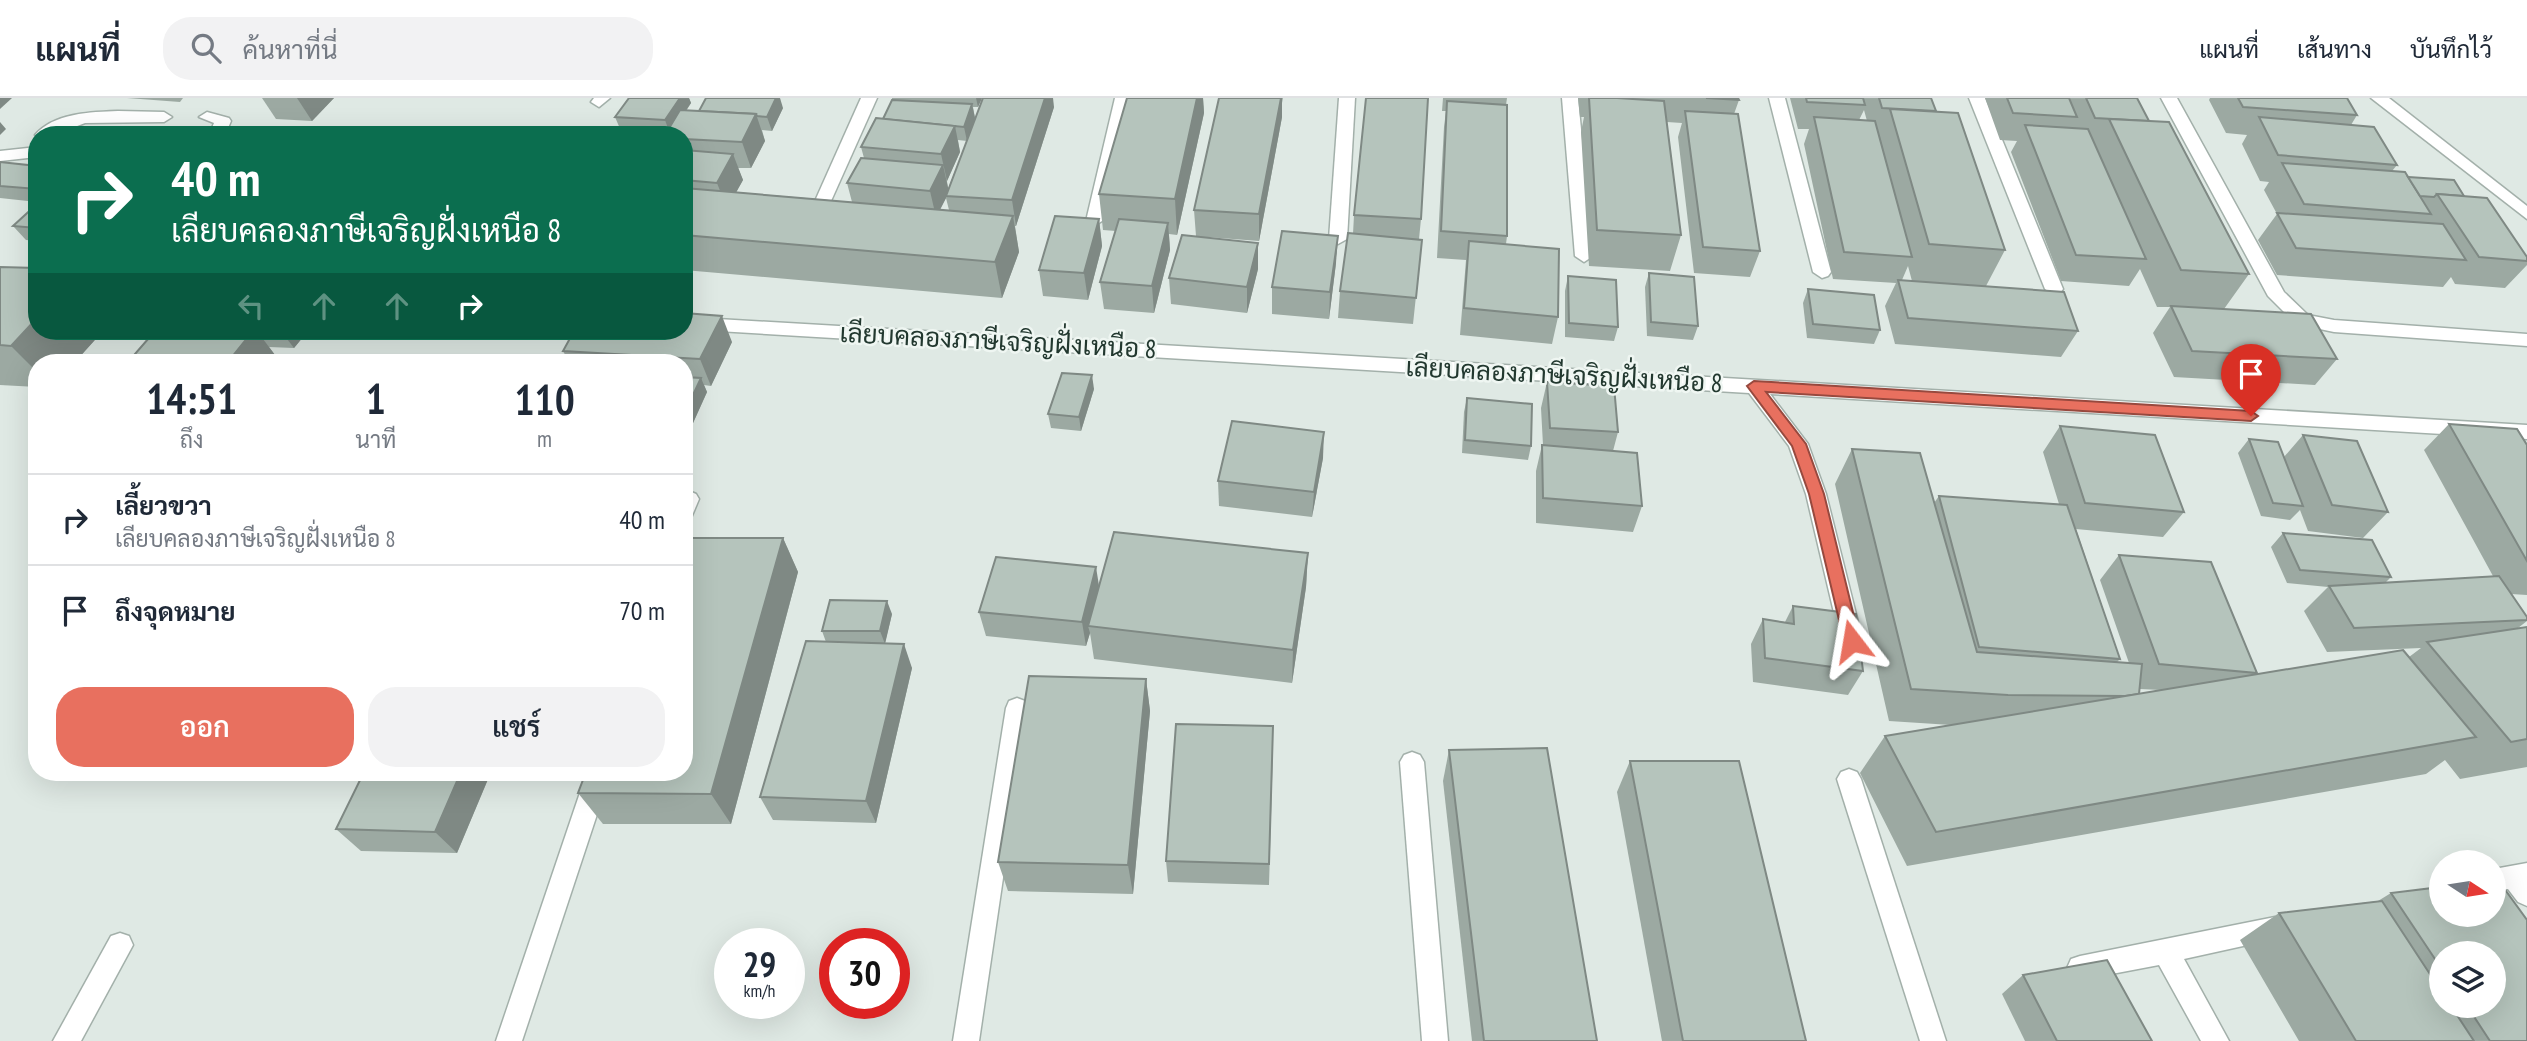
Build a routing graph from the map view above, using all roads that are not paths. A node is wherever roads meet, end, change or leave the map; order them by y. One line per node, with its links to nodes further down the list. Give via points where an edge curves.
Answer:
1 (869, 98): 15 (street)
2 (1123, 98): 17 (street)
3 (1347, 98): 18 (street)
4 (1570, 98): 19 (street)
5 (1777, 98): 20 (street)
6 (1977, 98): 21 (street)
7 (2169, 98): 23 (street, via 2277,296 2302,320)
8 (2379, 98): 16 (street)
9 (164, 117): 11 (street, via 84,120)
10 (206, 117): 12 (street, via 223,121)
11 (57, 126)
12 (221, 126)
13 (28, 153): 14 (street)
14 (0, 156)
15 (823, 201)
16 (2527, 214)
17 (1094, 221)
18 (1338, 239)
19 (1584, 256)
20 (1822, 272)
21 (2054, 289)
22 (693, 324): 24 (street, เลียบคลองภาษีเจริญฝั่งเหนือ 8)
23 (2527, 340)
24 (1754, 386): 25 (street, เลียบคลองภาษีเจริญฝั่งเหนือ 8); 26 (street, via 1798,444 1816,494)
25 (2527, 432)
26 (1852, 641)
27 (1017, 708): 37 (street)
28 (1412, 762): 38 (street)
29 (1849, 779): 39 (street)
30 (595, 781): 36 (street)
31 (2297, 924): 33 (street)
32 (120, 945): 35 (street)
33 (2166, 953): 34 (street); 40 (street)
34 (2062, 972)
35 (66, 1041)
36 (509, 1041)
37 (966, 1041)
38 (1435, 1041)
39 (1933, 1041)
40 (2216, 1041)

